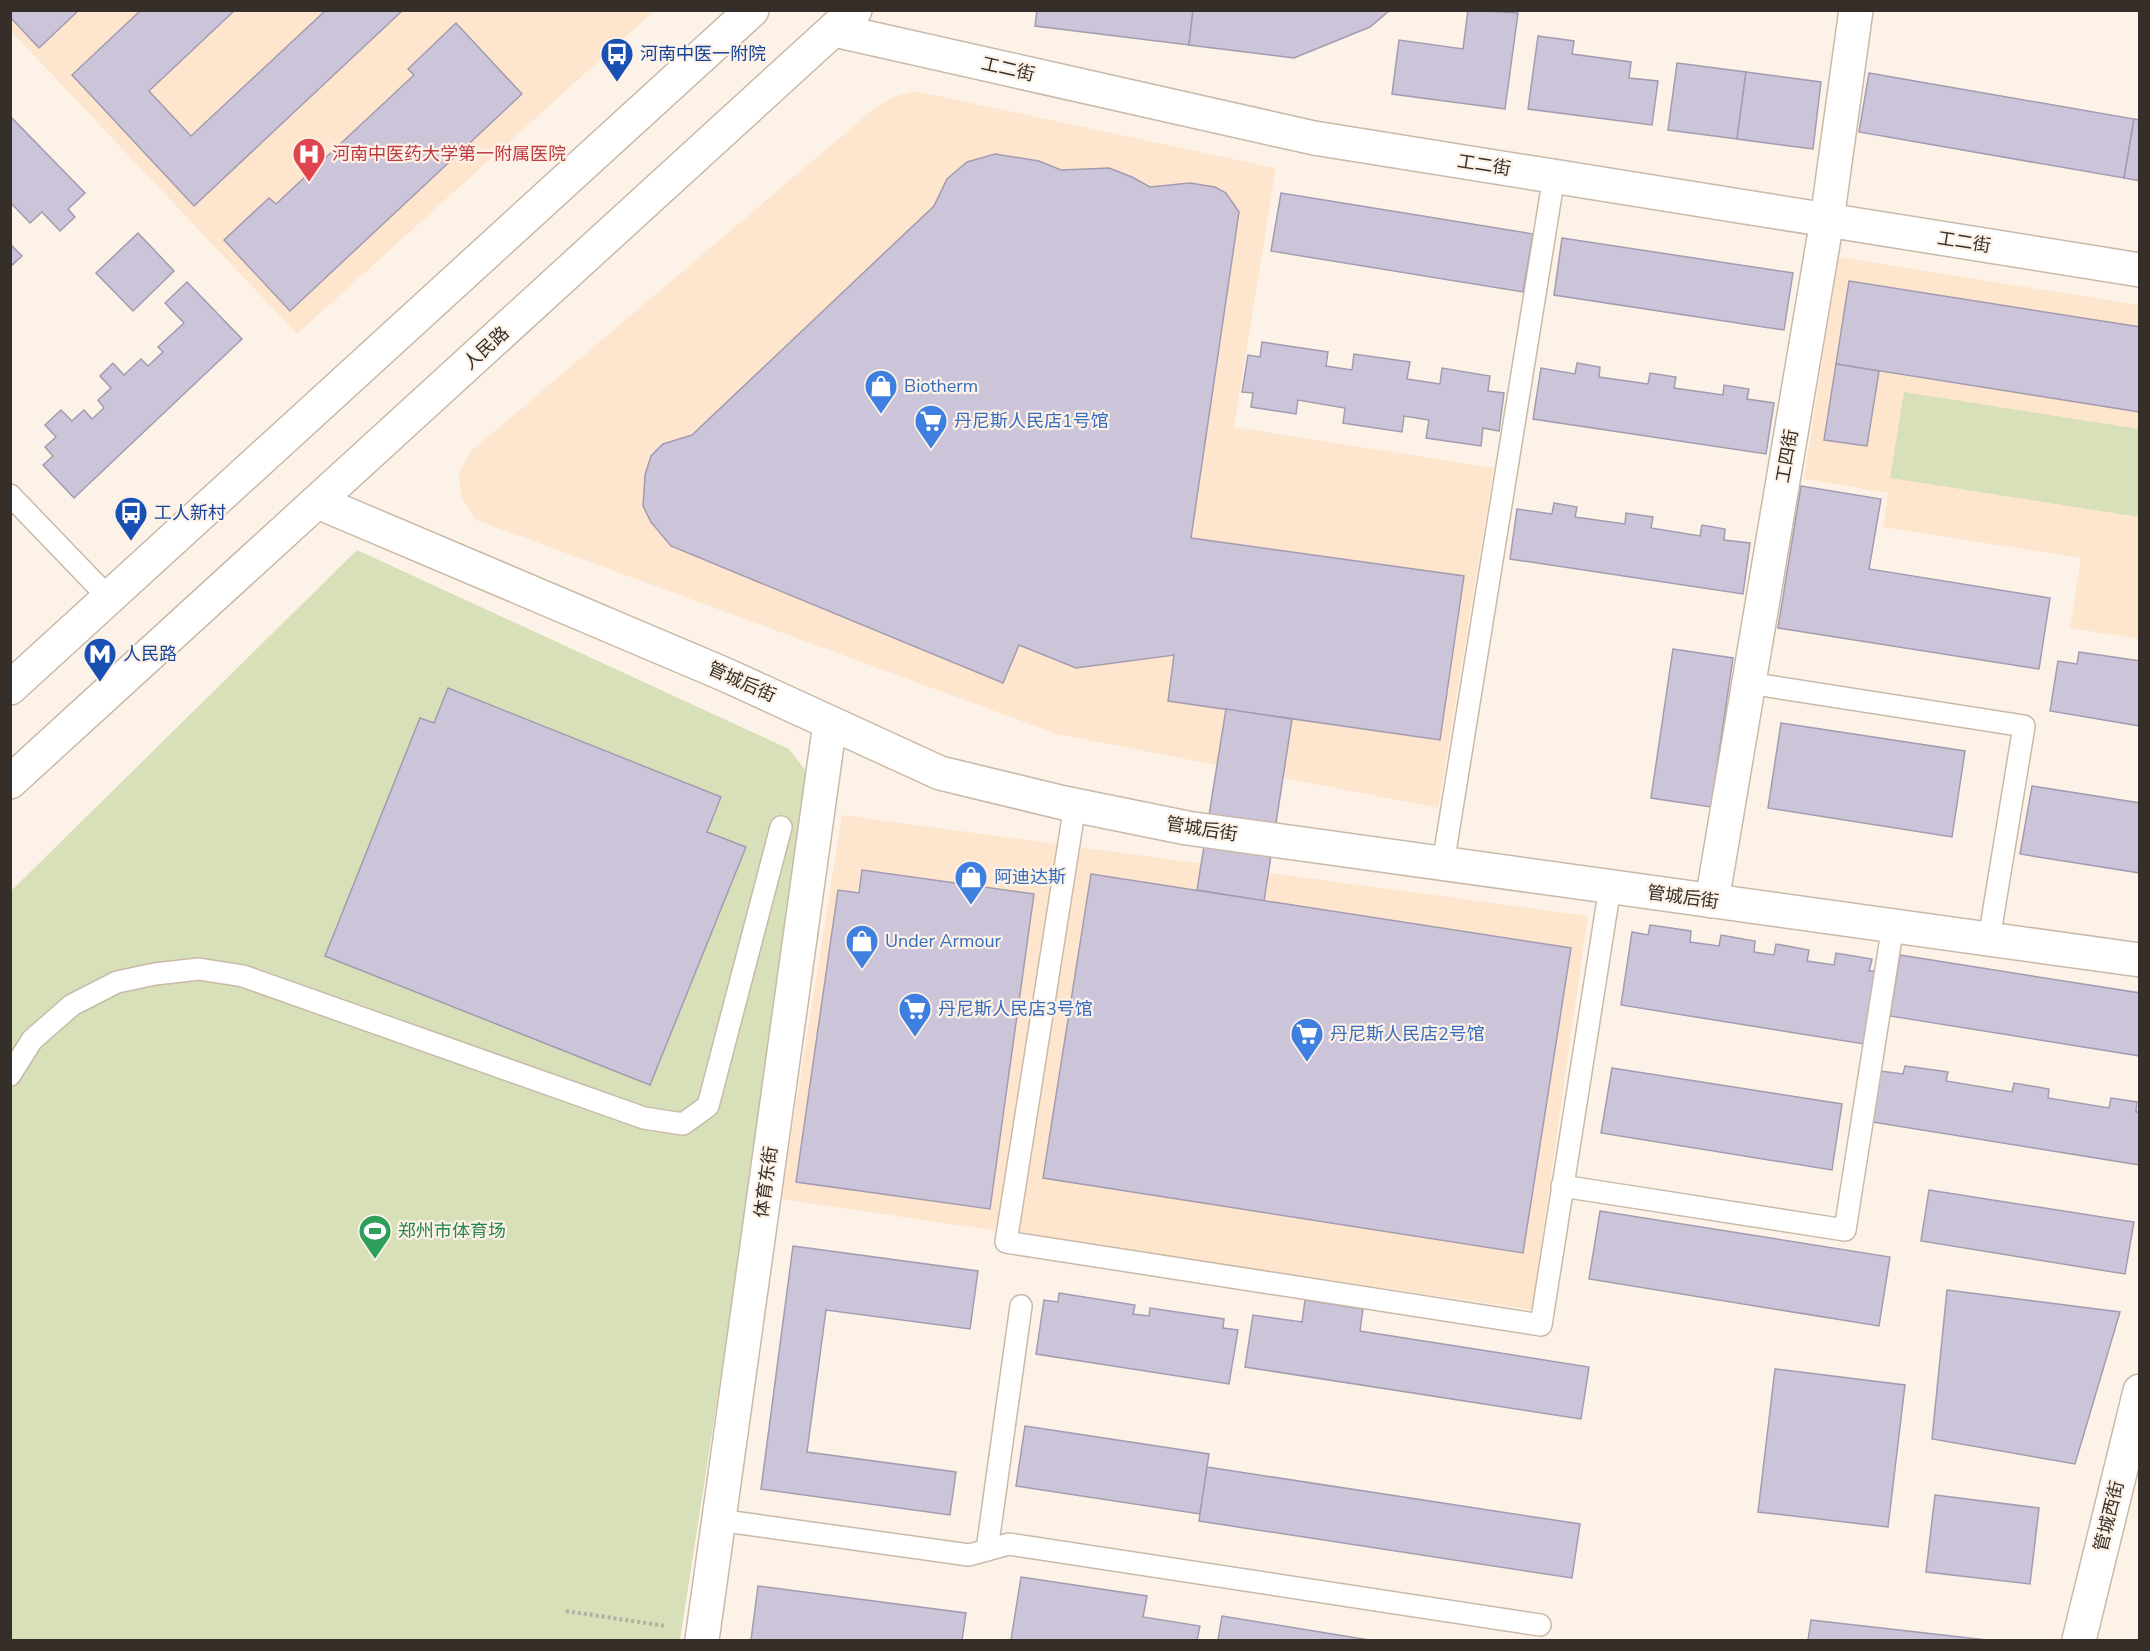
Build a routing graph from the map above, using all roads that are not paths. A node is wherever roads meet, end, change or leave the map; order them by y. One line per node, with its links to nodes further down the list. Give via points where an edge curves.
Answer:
1 (752, 10): 9 (street)
2 (1856, 10): 5 (street, 工四街)
3 (844, 20): 4 (street, 工二街, via 1314,138); 8 (street, 人民路)
4 (1554, 176): 5 (street, 工二街); 16 (lane)
5 (1827, 220): 6 (street, 工二街); 10 (street, 工四街)
6 (2139, 270)
7 (10, 495): 9 (lane)
8 (318, 501): 12 (street, 管城后街); 13 (street, 人民路)
9 (109, 598): 11 (street)
10 (1749, 682): 18 (street, 工四街); 19 (lane, via 2024,726)
11 (10, 688)
12 (831, 723): 14 (street, 管城后街, via 940,773); 26 (street, 体育东街)
13 (10, 782)
14 (1075, 805): 16 (street, 管城后街, via 1187,828); 23 (lane, via 1006,1242 1541,1325)
15 (781, 827): 22 (lane, via 708,1106 683,1124 644,1118 243,976 199,969 117,982 72,1005 32,1040)
16 (1443, 864): 17 (street, 管城后街)
17 (1610, 886): 18 (street, 管城后街); 23 (lane)
18 (1712, 901): 20 (street, 管城后街)
19 (1992, 921)
20 (1893, 925): 21 (street, 管城后街); 23 (lane, via 1845,1230)
21 (2139, 960)
22 (10, 1075)
23 (1562, 1186)
24 (1020, 1306): 27 (lane)
25 (2139, 1391): 30 (street, 管城西街)
26 (718, 1520): 27 (lane, via 969,1555); 29 (street, 体育东街)
27 (987, 1550): 28 (lane, via 1009,1544)
28 (1540, 1625)
29 (703, 1636)
30 (2079, 1641)

